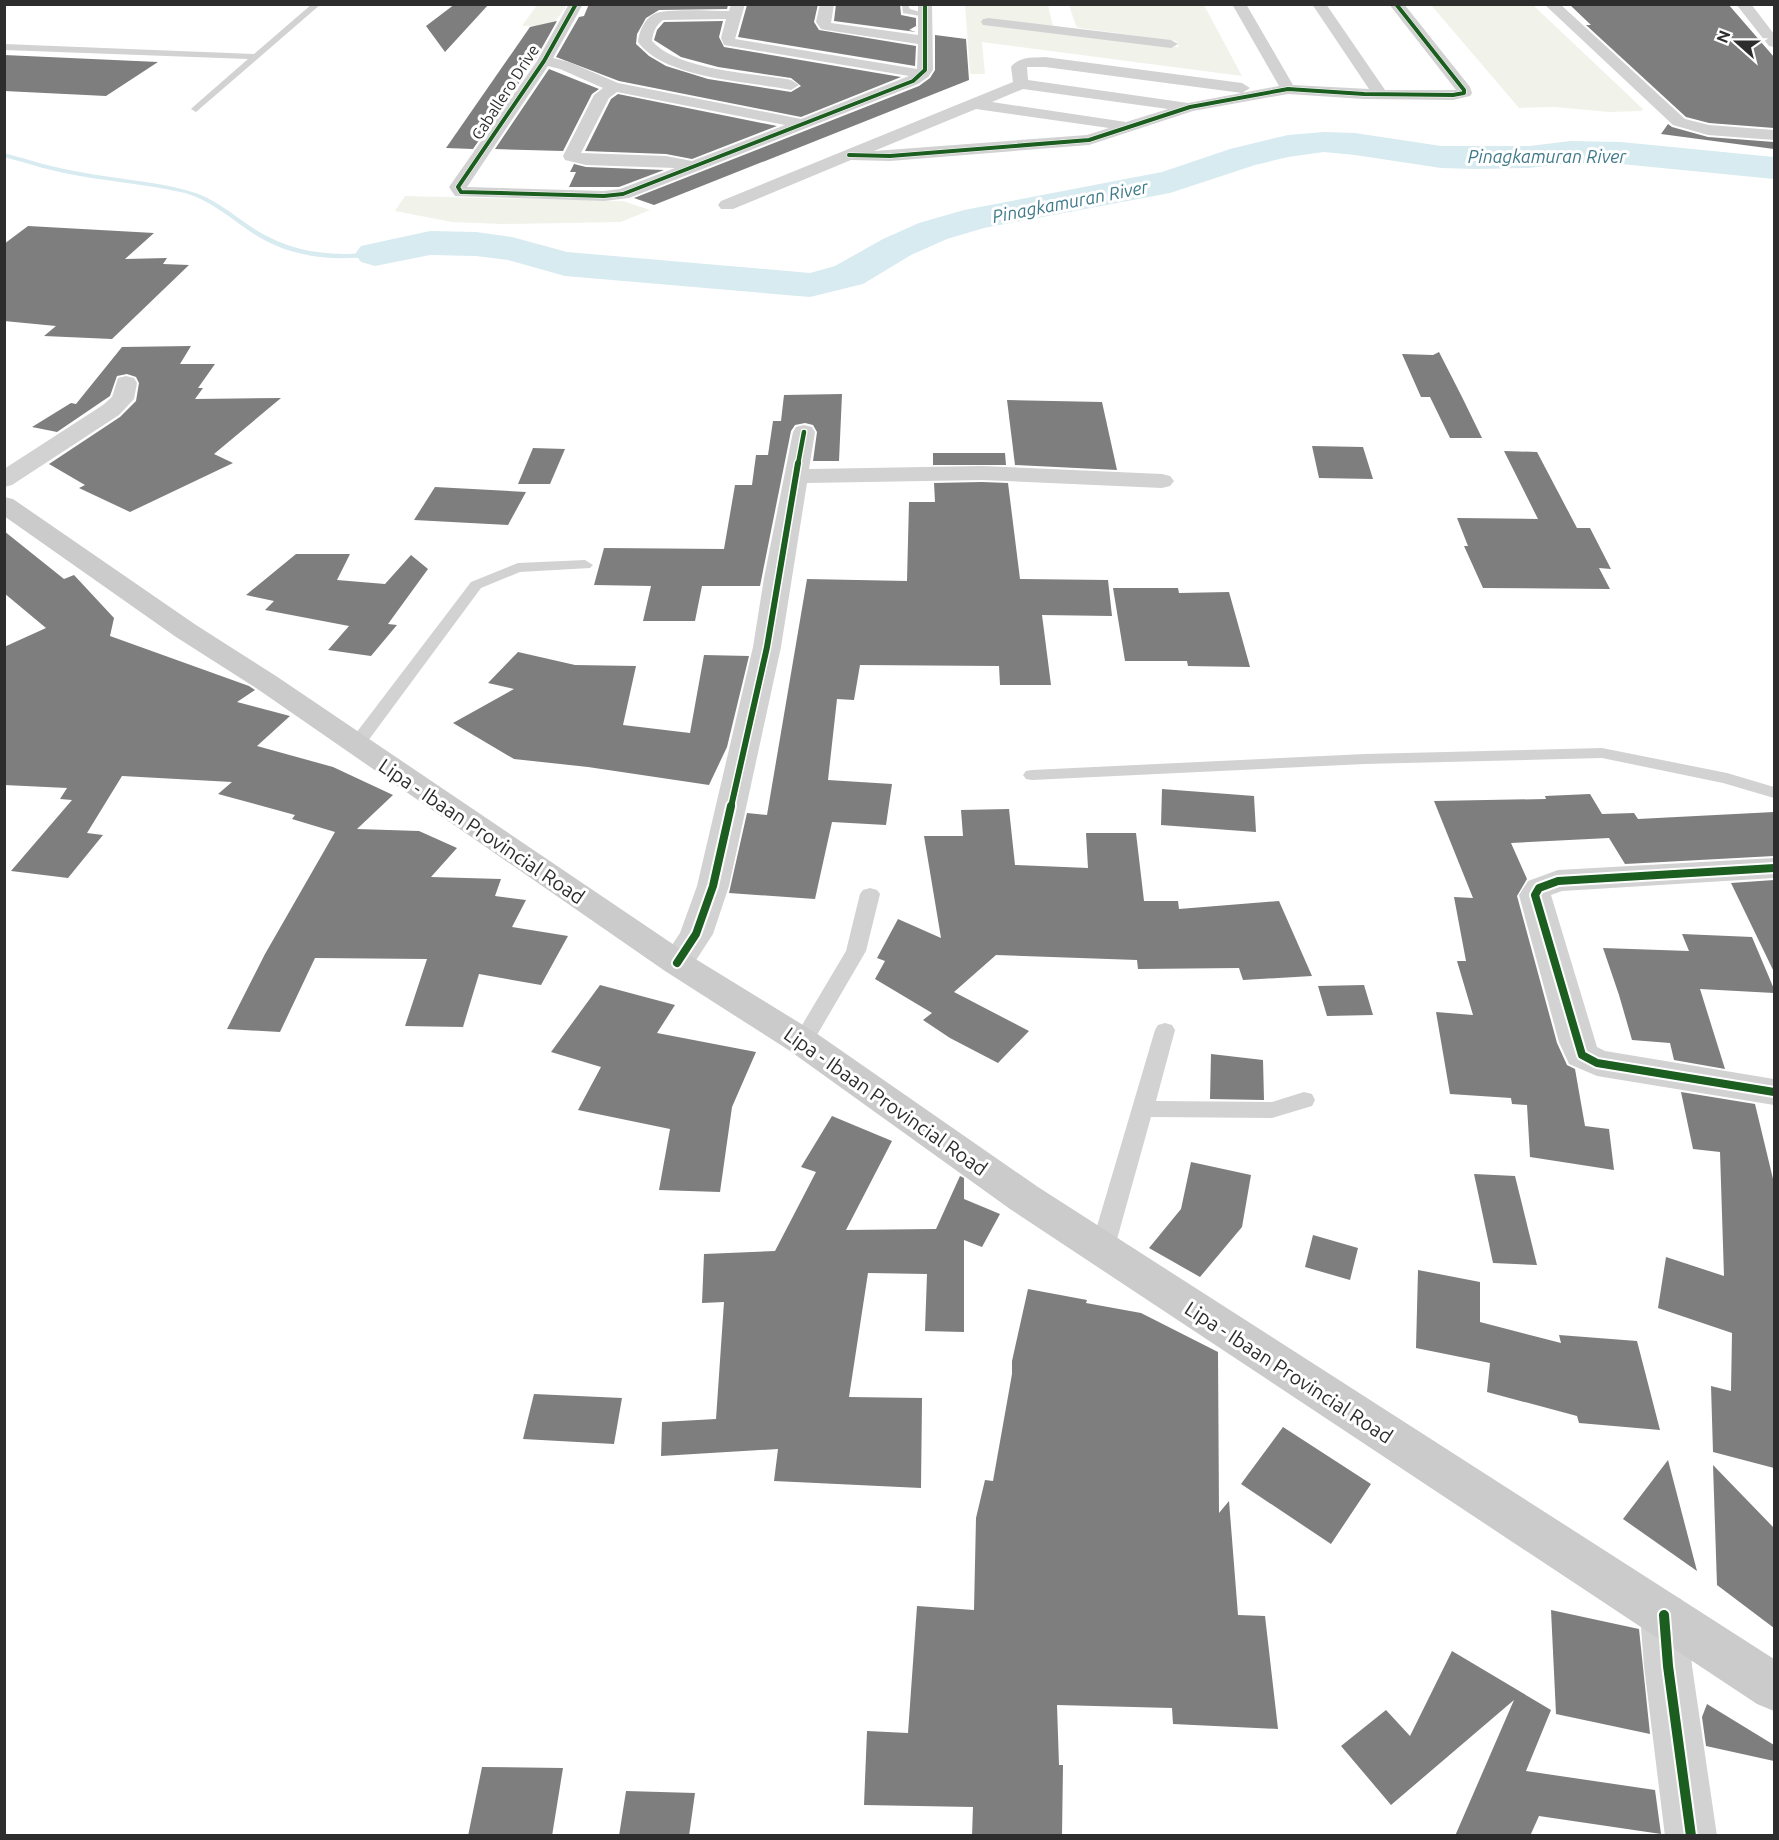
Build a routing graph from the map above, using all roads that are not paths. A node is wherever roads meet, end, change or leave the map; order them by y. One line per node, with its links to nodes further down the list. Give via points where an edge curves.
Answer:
1 (317, 4): 19 (lane)
2 (576, 4): 20 (street, Caballero Drive)
3 (827, 4): 15 (street, via 826,26)
4 (1239, 4): 26 (street)
5 (1318, 4): 28 (street)
6 (1396, 4): 28 (street, via 1465,92)
7 (1551, 4): 38 (street, via 1679,122 1708,130)
8 (1743, 4): 16 (street)
9 (906, 7): 11 (lane)
10 (737, 10): 21 (street, via 729,42); 24 (street, via 661,16 646,33 645,42 649,50 681,64)
11 (926, 10): 15 (street)
12 (1059, 13): 14 (street)
13 (988, 22): 14 (street)
14 (1064, 30): 17 (street)
15 (924, 40): 22 (street)
16 (1774, 43)
17 (1171, 44)
18 (4, 47): 19 (lane)
19 (256, 57): 31 (lane)
20 (544, 61): 25 (street, via 564,64); 41 (street, Caballero Drive, via 458,187 461,192 610,196)
21 (848, 63): 22 (street); 24 (street)
22 (923, 74): 34 (street)
23 (1021, 84): 27 (street, via 1019,64 1039,62); 29 (street); 30 (street)
24 (791, 85): 32 (street)
25 (614, 87): 32 (street); 41 (street, via 602,95 571,156)
26 (1288, 89): 27 (street); 28 (street)
27 (1267, 94): 30 (street)
28 (1380, 94)
29 (976, 104): 33 (street); 35 (street)
30 (1190, 107): 35 (street)
31 (196, 109)
32 (725, 109): 34 (street)
33 (927, 123): 36 (street); 40 (street)
34 (803, 124): 41 (street)
35 (1132, 126): 39 (street, via 1089,140)
36 (959, 129)
37 (978, 132): 39 (street)
38 (1774, 135)
39 (1030, 144): 40 (street, via 890,156)
40 (849, 155): 42 (street)
41 (691, 166)
42 (727, 205)
43 (126, 383): 47 (street, via 123,399)
44 (804, 432): 45 (street)
45 (796, 476): 46 (street, via 982,473); 54 (street, via 767,647 713,886 696,934)
46 (1162, 482)
47 (6, 500): 49 (main road, Lipa - Ibaan Provincial Road, via 186,631)
48 (585, 565): 49 (lane, via 518,568 476,585)
49 (356, 746): 54 (main road, Lipa - Ibaan Provincial Road)
50 (1032, 775): 51 (lane, via 1365,759 1602,753 1727,778)
51 (1774, 793)
52 (1774, 868): 57 (street, via 1558,881 1539,888 1535,895 1582,1055 1597,1063)
53 (870, 894): 56 (lane, via 856,951)
54 (677, 963): 56 (main road, Lipa - Ibaan Provincial Road)
55 (1165, 1030): 59 (lane)
56 (803, 1042): 60 (main road, Lipa - Ibaan Provincial Road)
57 (1774, 1092)
58 (1305, 1100): 59 (lane, via 1272,1110)
59 (1143, 1109): 60 (lane)
60 (1101, 1250): 61 (main road, Lipa - Ibaan Provincial Road)
61 (1664, 1615): 62 (main road, Lipa - Ibaan Provincial Road); 63 (street)
62 (1774, 1687)
63 (1691, 1836)

